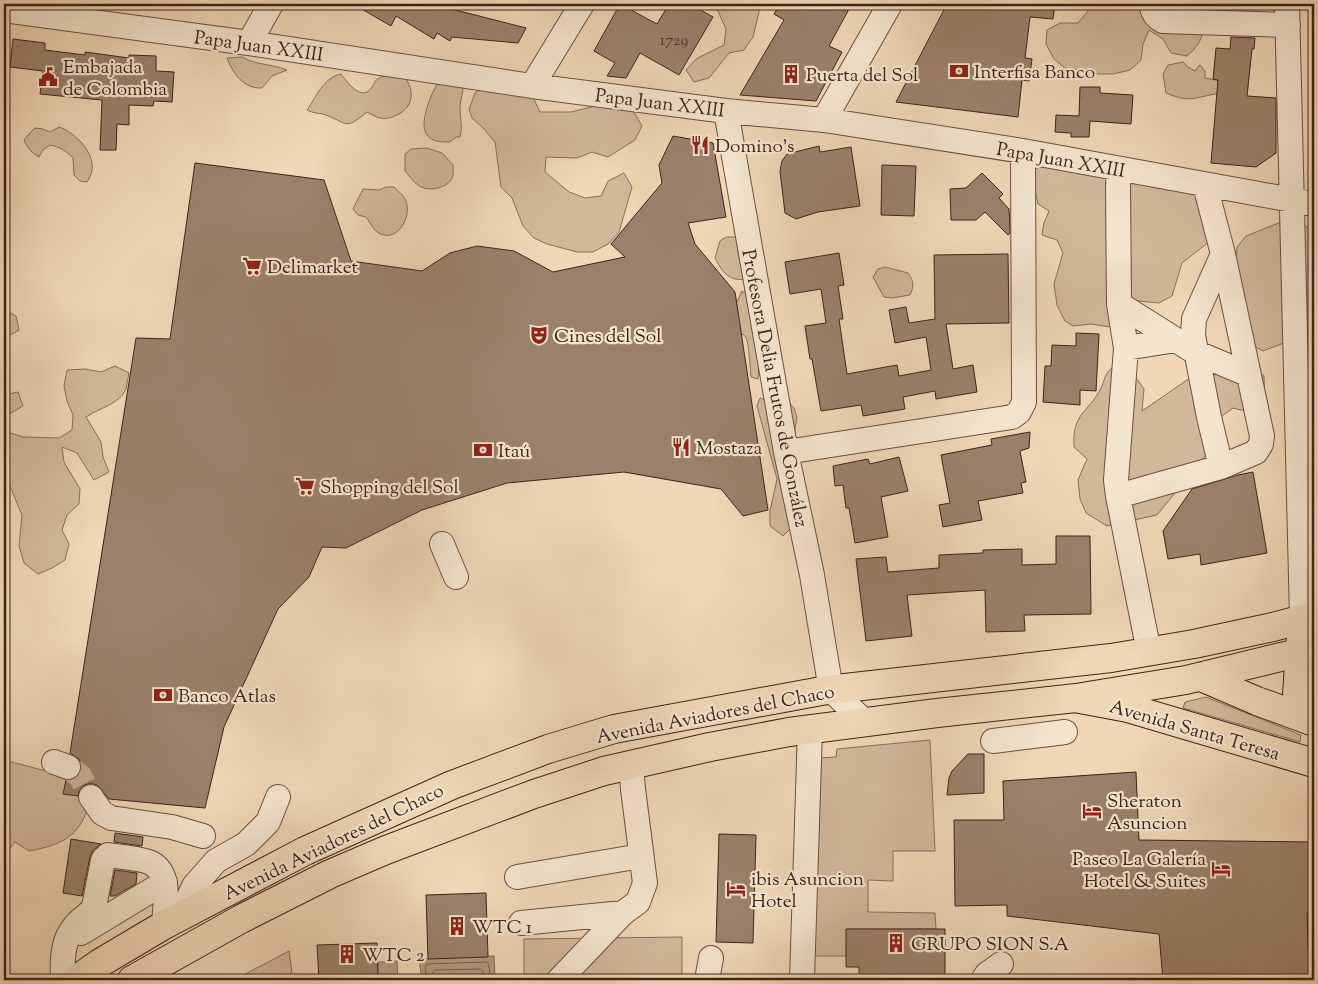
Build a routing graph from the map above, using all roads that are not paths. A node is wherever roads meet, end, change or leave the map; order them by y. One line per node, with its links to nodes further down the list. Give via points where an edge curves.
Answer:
1 (271, 4): 8 (street)
2 (582, 4): 9 (street)
3 (890, 4): 11 (street)
4 (1151, 4): 6 (street, via 1156,18 1163,22)
5 (4, 10): 8 (street, Papa Juan XXIII)
6 (1255, 14): 7 (street)
7 (1288, 14): 15 (street)
8 (249, 43): 9 (street, Papa Juan XXIII)
9 (532, 86): 10 (street, Papa Juan XXIII)
10 (726, 111): 11 (street, Papa Juan XXIII); 22 (street, Profesora Delia Frutos de González)
11 (824, 120): 12 (street, Papa Juan XXIII)
12 (1023, 151): 13 (street, Papa Juan XXIII); 22 (street, via 1024,402 1019,412 1012,417)
13 (1119, 169): 14 (street, Papa Juan XXIII); 17 (street)
14 (1205, 185): 15 (street, Papa Juan XXIII); 16 (street)
15 (1304, 202): 20 (street)
16 (1223, 254): 18 (street, via 1194,319 1193,335); 21 (street)
17 (1119, 304): 18 (street); 19 (street)
18 (1186, 346): 19 (street); 21 (street); 24 (street)
19 (1126, 348): 25 (street, via 1116,480)
20 (1305, 355): 23 (street)
21 (1247, 374): 24 (street, via 1262,436 1261,444 1256,452)
22 (786, 452): 30 (street, Profesora Delia Frutos de González)
23 (1306, 462): 26 (street)
24 (1221, 467): 25 (street)
25 (1118, 496): 27 (street)
26 (1308, 617): 27 (main road, Avenida Aviadores del Chaco); 28 (main road)
27 (1149, 652): 29 (main road, Avenida Aviadores del Chaco)
28 (1307, 652): 31 (main road, Avenida Aviadores del Chaco); 33 (main road, via 1297,694)
29 (1111, 658): 30 (main road, Avenida Aviadores del Chaco); 31 (main road)
30 (829, 677): 34 (street); 37 (main road, Avenida Aviadores del Chaco, via 614,729)
31 (1201, 677): 32 (main road, Avenida Aviadores del Chaco); 33 (main road)
32 (1076, 698): 34 (main road, Avenida Aviadores del Chaco); 39 (main road, Avenida Santa Teresa, via 1136,710)
33 (1312, 721)
34 (865, 722): 35 (main road, Avenida Aviadores del Chaco)
35 (810, 729): 40 (main road, Avenida Aviadores del Chaco); 57 (street)
36 (1065, 732): 38 (street)
37 (581, 740): 43 (main road, via 547,773 469,802); 49 (main road, Avenida Aviadores del Chaco, via 548,748 452,785 305,851)
38 (993, 741)
39 (1314, 763)
40 (632, 765): 43 (main road, Avenida Aviadores del Chaco, via 534,794); 45 (street)
41 (278, 796): 49 (street, via 268,822 246,844 216,861 194,886)
42 (91, 797): 44 (street, via 102,813 111,818 172,827)
43 (437, 831): 55 (main road, Avenida Aviadores del Chaco, via 330,874)
44 (203, 836)
45 (641, 856): 46 (street); 48 (street, via 645,883 638,902)
46 (517, 877)
47 (165, 882): 49 (street); 51 (street); 51 (street, via 150,862 108,855 103,860 94,907 74,927)
48 (623, 913): 50 (street); 56 (street)
49 (172, 921): 54 (main road, Avenida Aviadores del Chaco)
50 (521, 923)
51 (65, 943): 53 (street)
52 (1001, 964): 58 (street)
53 (63, 980)
54 (76, 980)
55 (132, 980)
56 (559, 980)
57 (802, 980)
58 (983, 980)

